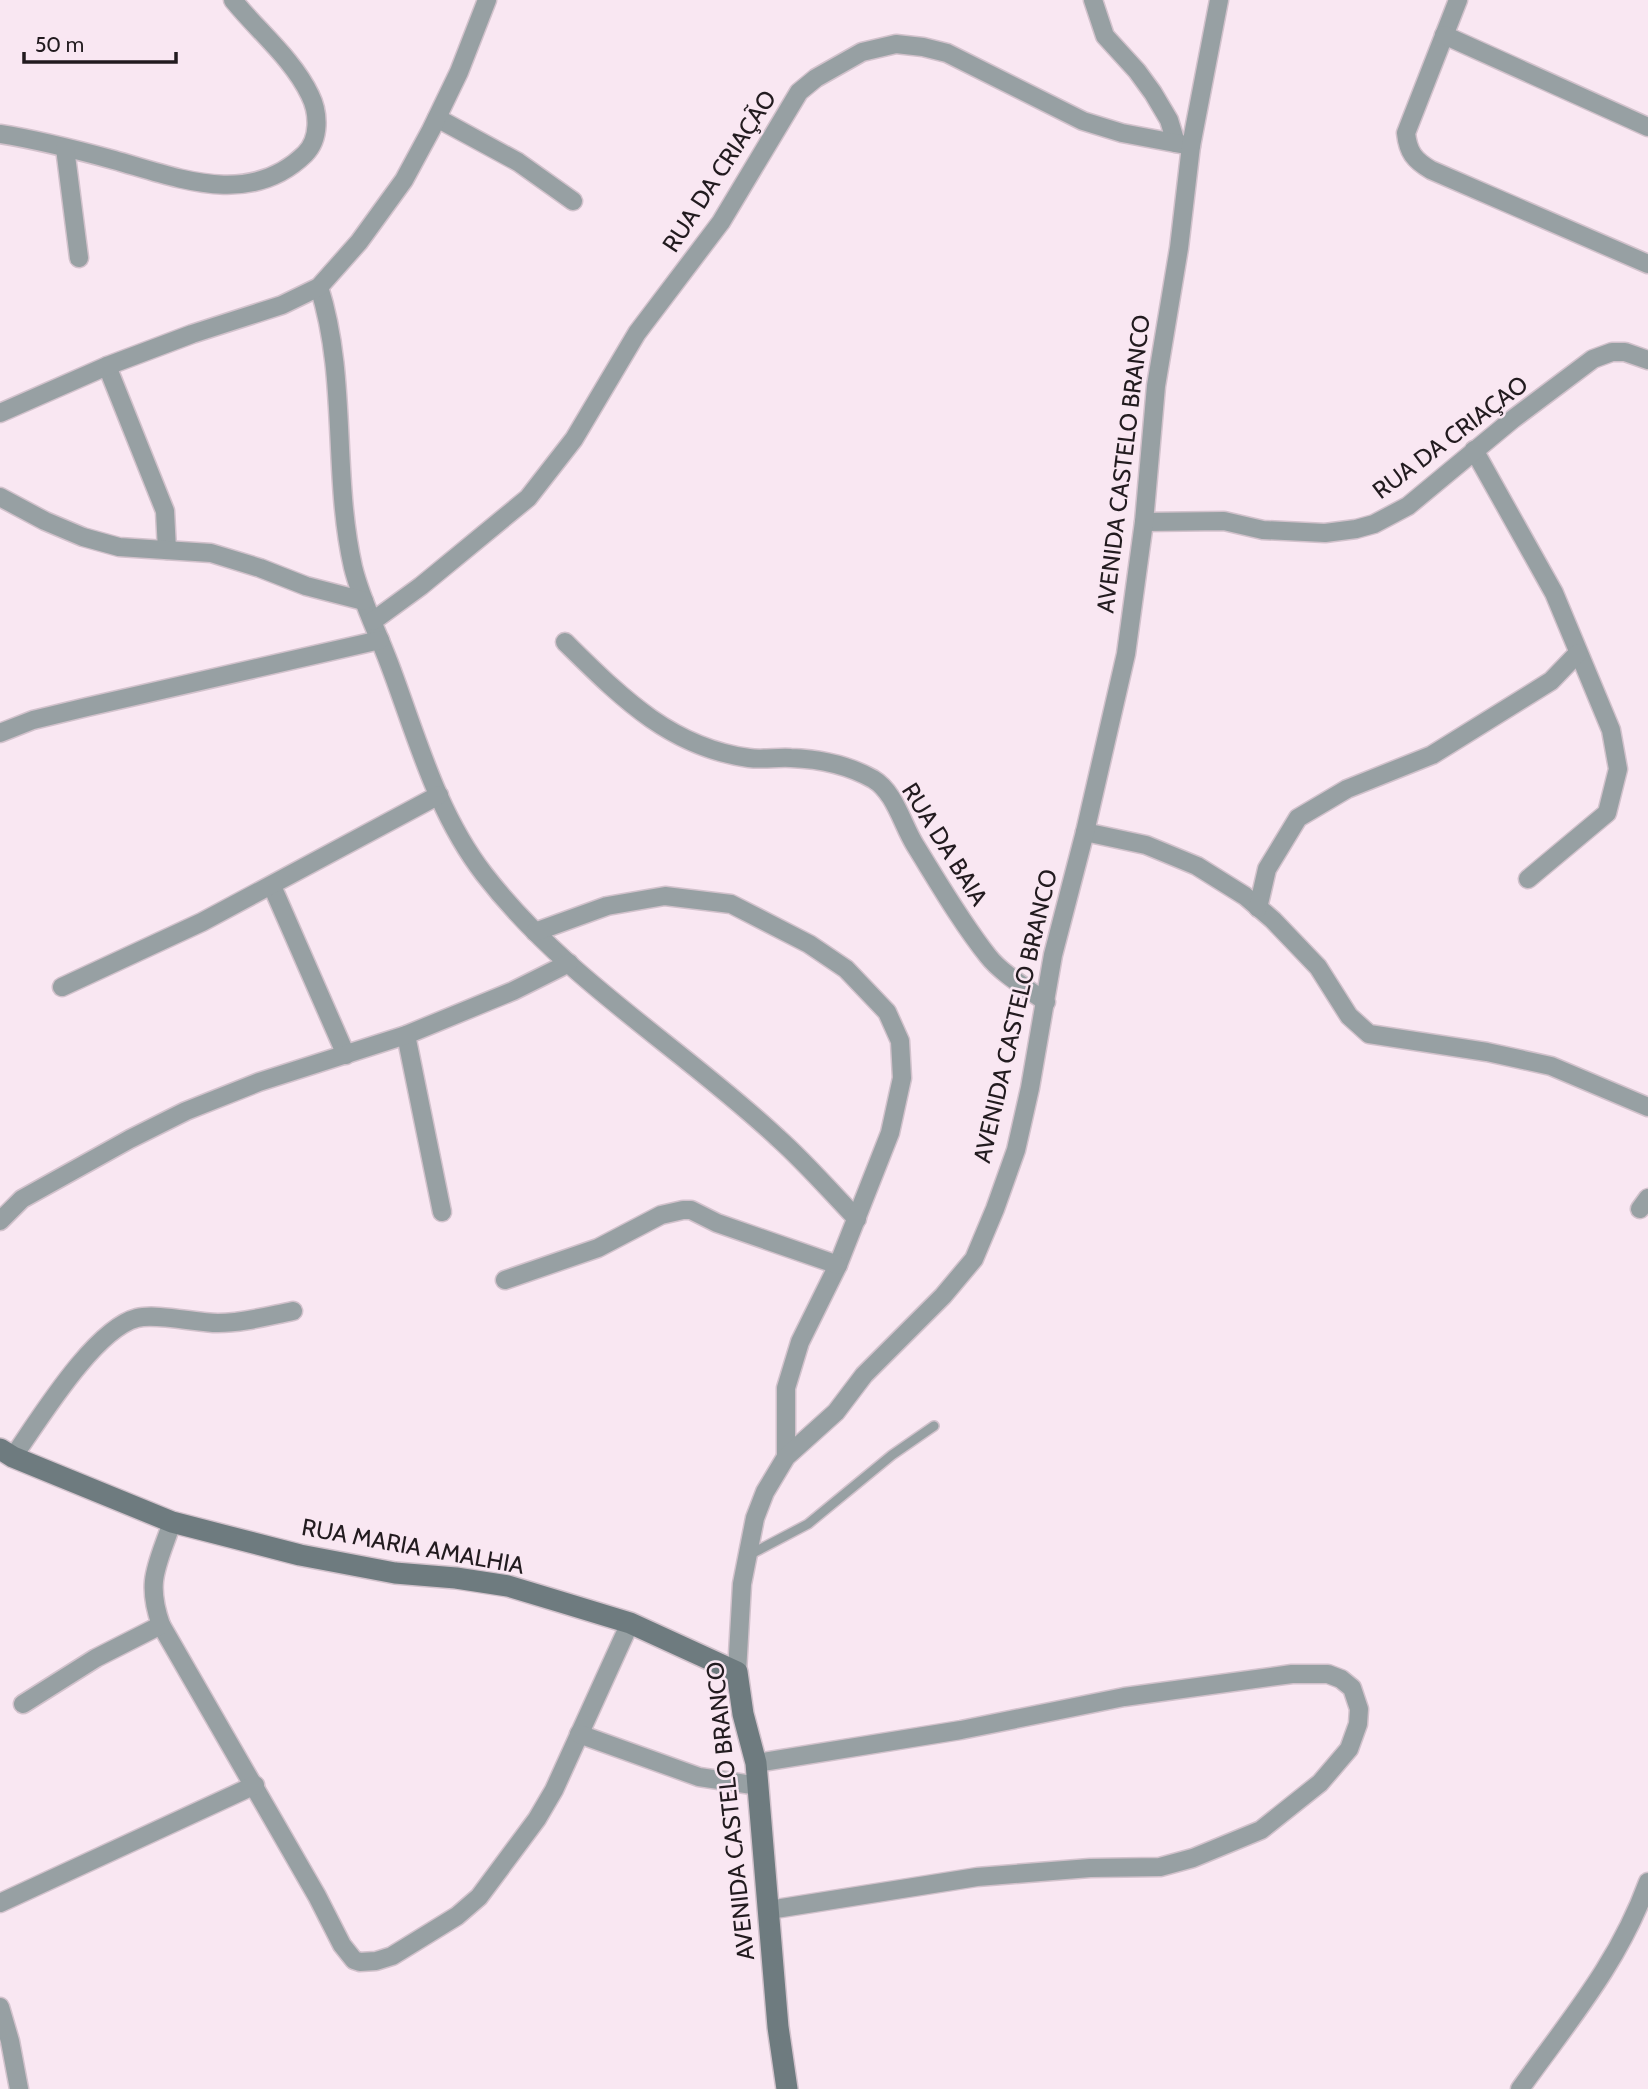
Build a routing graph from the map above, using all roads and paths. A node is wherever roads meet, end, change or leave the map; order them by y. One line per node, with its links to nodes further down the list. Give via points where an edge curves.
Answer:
1 (233, 0): 11 (street, via 300,75 312,97 317,128 313,146 301,158 273,177 220,185)
2 (487, 0): 7 (street)
3 (1093, 0): 10 (street, via 1105,36 1137,71)
4 (1219, 0): 10 (street, AVENIDA CASTELO BRANCO)
5 (1458, 0): 6 (street)
6 (1444, 35): 8 (street); 14 (street, via 1406,133 1407,146 1419,163)
7 (437, 118): 12 (street, via 518,162); 15 (street, via 404,180)
8 (1648, 127)
9 (0, 134): 11 (street)
10 (1184, 144): 21 (street, AVENIDA CASTELO BRANCO, via 1179,248 1155,397); 24 (street, RUA DA CRIAÇÃO, via 1083,121 947,53 923,47 896,44 839,63 799,92 721,222 638,333 574,439 528,498)
11 (65, 148): 13 (street)
12 (573, 201)
13 (79, 258)
14 (1648, 264)
15 (319, 287): 17 (street); 23 (street, via 333,355 338,449 353,568)
16 (1648, 360): 19 (street, RUA DA CRIAÇAO, via 1625,352 1593,359)
17 (107, 366): 18 (street); 22 (street, via 165,511)
18 (0, 413)
19 (1474, 450): 21 (street, RUA DA CRIAÇAO, via 1408,506 1356,529 1294,532 1224,521); 27 (street, via 1554,593)
20 (0, 497): 22 (street, via 83,537 119,547)
21 (1144, 522): 30 (street, AVENIDA CASTELO BRANCO, via 1126,654)
22 (167, 550): 23 (street, via 211,553)
23 (364, 601): 24 (street)
24 (373, 621): 25 (street)
25 (380, 640): 28 (street, via 87,706); 29 (street)
26 (565, 642): 37 (street, RUA DA BAIA, via 613,690 681,739 710,751 752,759 828,761 875,780 890,796 913,842 989,958)
27 (1578, 653): 31 (street, via 1611,730 1618,769 1606,813); 33 (street, via 1551,681 1432,754 1347,789 1298,818 1268,869)
28 (0, 733)
29 (439, 795): 32 (street); 34 (street, via 465,848)
30 (1085, 832): 33 (street, via 1146,845 1197,866); 37 (street, AVENIDA CASTELO BRANCO)
31 (1528, 879)
32 (272, 886): 36 (street); 39 (street)
33 (1258, 908): 40 (street, via 1318,967 1349,1016 1369,1034 1551,1066)
34 (535, 932): 35 (street); 42 (street, via 607,906 665,896 701,898 731,904 767,920 846,969 887,1013 900,1041 902,1078 890,1133)
35 (569, 963): 38 (street); 42 (street, via 778,1138)
36 (62, 987)
37 (1045, 1002): 49 (street, AVENIDA CASTELO BRANCO, via 1016,1150 974,1259 864,1375 836,1412)
38 (407, 1035): 39 (street); 41 (street)
39 (345, 1055): 43 (street, via 186,1111 22,1199)
40 (1648, 1107)
41 (442, 1212)
42 (857, 1219): 44 (street)
43 (0, 1221)
44 (838, 1265): 45 (street, via 683,1210 662,1215 598,1248); 49 (street, via 800,1342 786,1388)
45 (505, 1280)
46 (293, 1311): 48 (street, via 230,1322 139,1317 125,1322 97,1344)
47 (934, 1426): 51 (lane, via 808,1524)
48 (7, 1453): 50 (street, RUA MARIA AMALHIA)
49 (786, 1458): 51 (street, AVENIDA CASTELO BRANCO, via 754,1518)
50 (172, 1522): 52 (street, RUA MARIA AMALHIA, via 300,1555 395,1573 508,1586); 53 (street, via 153,1584)
51 (748, 1556): 54 (street, AVENIDA CASTELO BRANCO)
52 (631, 1623): 54 (street, RUA MARIA AMALHIA); 56 (street)
53 (161, 1625): 55 (street, via 74,1670); 58 (street)
54 (737, 1672): 57 (street, AVENIDA CASTELO BRANCO)
55 (23, 1704)
56 (579, 1734): 58 (street, via 537,1819 479,1897 440,1928 376,1961 354,1960 342,1945); 59 (street, via 698,1777)
57 (756, 1763): 59 (street, AVENIDA CASTELO BRANCO); 62 (street, via 961,1730 1124,1697 1292,1674 1328,1674 1341,1679 1352,1688 1359,1709 1349,1749 1320,1783 1261,1830 1193,1858 1160,1867 977,1877)
58 (255, 1786): 61 (street)
59 (759, 1786): 62 (street, AVENIDA CASTELO BRANCO)
60 (1648, 1882): 66 (street, via 1611,1962)
61 (0, 1903)
62 (769, 1910): 65 (street, AVENIDA CASTELO BRANCO)
63 (0, 2007): 64 (street)
64 (19, 2089)
65 (787, 2089)
66 (1520, 2089)

